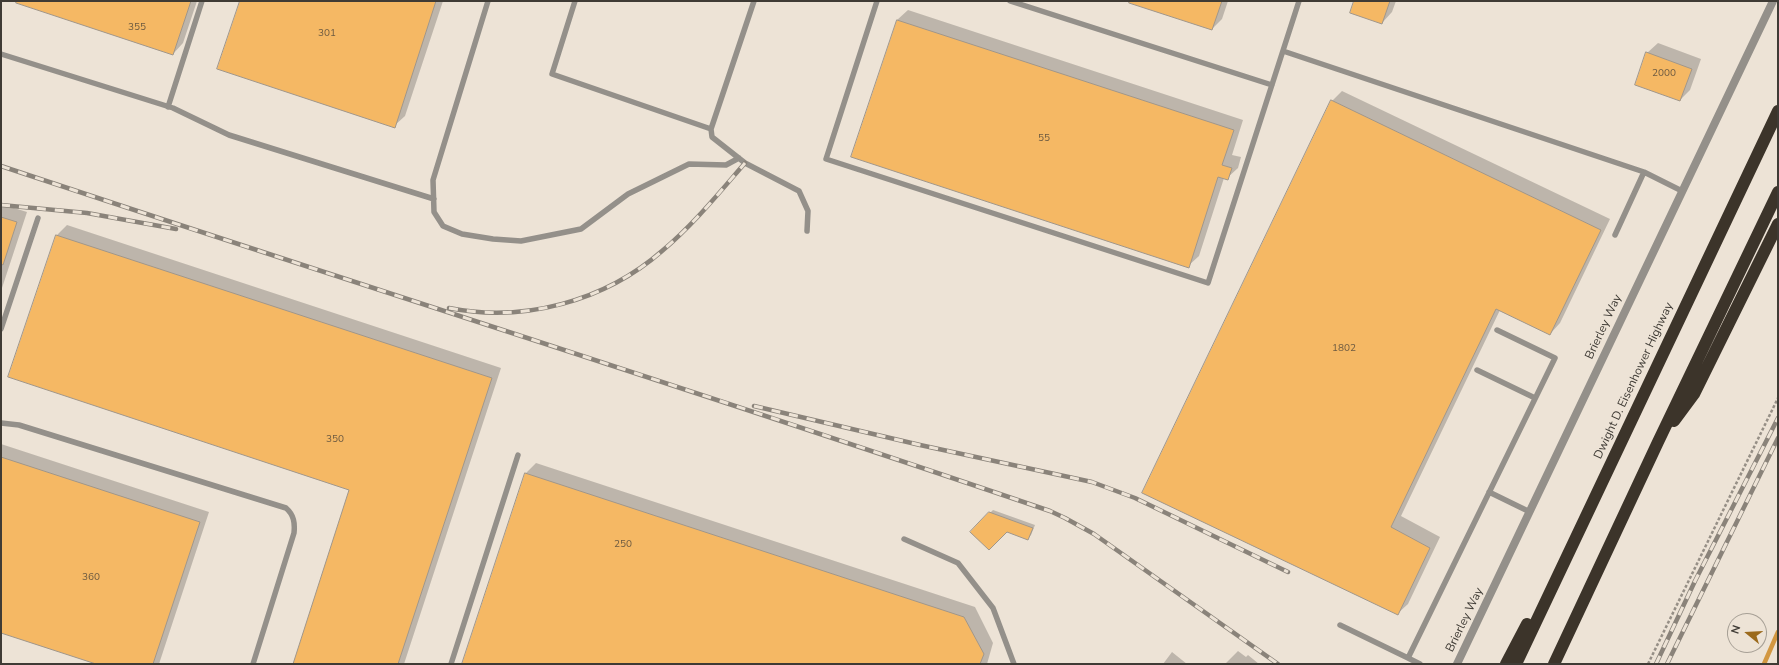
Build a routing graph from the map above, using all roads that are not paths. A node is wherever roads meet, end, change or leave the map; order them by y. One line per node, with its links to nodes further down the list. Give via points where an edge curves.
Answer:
1 (202, 1): 12 (lane)
2 (488, 1): 19 (lane, via 433,180)
3 (575, 1): 14 (lane, via 552,74)
4 (754, 1): 14 (lane)
5 (877, 1): 11 (lane, via 826,159 1208,283)
6 (1010, 1): 11 (lane)
7 (1299, 1): 9 (lane)
8 (1773, 1): 17 (street, Brierley Way)
9 (1283, 51): 11 (lane); 16 (lane)
10 (1, 54): 12 (lane)
11 (1272, 85)
12 (168, 107): 19 (lane, via 229,135)
13 (1778, 110): 34 (highway, Dwight D. Eisenhower Highway)
14 (711, 129): 15 (lane, via 712,137)
15 (739, 158): 19 (lane, via 726,165 689,164 628,194 582,229 522,241 493,240 462,234 443,226 434,212); 22 (lane, via 799,191 808,211)
16 (1644, 172): 17 (lane); 23 (lane)
17 (1682, 191): 32 (street, Brierley Way)
18 (1778, 192): 29 (highway)
19 (434, 199)
20 (38, 218): 24 (lane)
21 (1778, 224): 29 (highway, via 1694,394)
22 (808, 231)
23 (1614, 235)
24 (1, 329)
25 (1497, 330): 27 (lane, via 1555,358)
26 (1477, 370): 27 (lane)
27 (1535, 398): 31 (lane)
28 (1, 423): 37 (lane, via 19,425 286,508 291,512 295,522 294,533)
29 (1658, 442): 44 (highway)
30 (518, 455): 38 (lane)
31 (1489, 492): 32 (lane); 36 (lane)
32 (1530, 512): 41 (street, Brierley Way)
33 (904, 539): 39 (lane, via 958,563 993,608)
34 (1565, 562): 42 (highway); 43 (highway, Dwight D. Eisenhower Highway)
35 (1340, 625): 36 (lane)
36 (1408, 658): 40 (lane)
37 (253, 664)
38 (451, 664)
39 (1014, 664)
40 (1420, 664)
41 (1457, 664)
42 (1506, 664)
43 (1516, 664)
44 (1554, 664)

